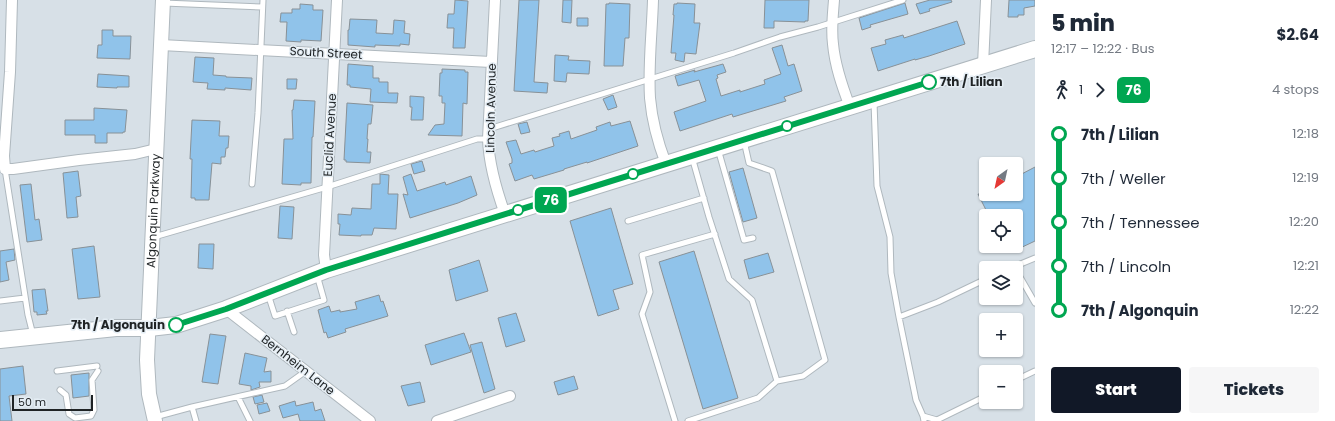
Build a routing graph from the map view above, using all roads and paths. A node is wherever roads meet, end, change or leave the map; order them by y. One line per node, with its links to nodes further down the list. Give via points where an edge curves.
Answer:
1 (12, 0): 27 (street)
2 (263, 0): 10 (lane)
3 (337, 0): 15 (street, Euclid Avenue)
4 (494, 0): 16 (street, Lincoln Avenue)
5 (654, 0): 18 (street)
6 (834, 0): 11 (street)
7 (903, 0): 11 (lane)
8 (986, 0): 17 (street)
9 (163, 1): 10 (lane); 12 (main road, Algonquin Parkway)
10 (262, 7): 14 (lane)
11 (833, 22): 18 (lane); 20 (street, via 835,60 841,86)
12 (161, 45): 14 (street, South Street); 24 (main road, Algonquin Parkway)
13 (1035, 49): 17 (main road)
14 (260, 50): 15 (street, South Street); 28 (lane)
15 (334, 54): 16 (street, South Street); 29 (street, Euclid Avenue)
16 (491, 62): 21 (street, Lincoln Avenue)
17 (983, 65): 19 (main road)
18 (650, 79): 21 (lane); 26 (street, via 653,119)
19 (874, 99): 20 (main road); 47 (lane, via 877,186 890,237 891,273)
20 (850, 107): 22 (main road)
21 (489, 134): 29 (lane); 31 (street, Lincoln Avenue, via 489,155)
22 (744, 140): 23 (main road); 56 (lane, via 749,163 772,171 825,360 803,376)
23 (717, 148): 25 (main road); 35 (lane, via 744,240)
24 (156, 149): 27 (street, via 135,154); 34 (main road, Algonquin Parkway)
25 (692, 156): 26 (main road); 30 (lane)
26 (666, 164): 31 (main road)
27 (5, 169): 42 (lane)
28 (252, 184)
29 (327, 187): 34 (lane); 38 (street, Euclid Avenue)
30 (704, 198): 32 (lane); 33 (lane)
31 (505, 214): 38 (main road)
32 (628, 220)
33 (715, 234): 56 (lane, via 729,279 752,300); 68 (lane, via 642,255 650,292 642,314)
34 (152, 238): 48 (main road, Algonquin Parkway)
35 (753, 238)
36 (1035, 258): 37 (lane)
37 (1023, 264)
38 (321, 272): 41 (main road); 46 (lane, via 324,300)
39 (979, 282): 47 (lane)
40 (1023, 283): 44 (lane)
41 (268, 293): 45 (main road); 46 (lane, via 275,316)
42 (25, 298): 43 (lane); 50 (lane)
43 (0, 301)
44 (1035, 303)
45 (226, 309): 48 (main road, via 176,325); 53 (street, Bernheim Lane)
46 (288, 312): 49 (lane)
47 (899, 317): 62 (lane, via 916,400)
48 (149, 328): 50 (main road, via 116,328); 63 (main road, Algonquin Parkway, via 147,360 149,394)
49 (294, 332)
50 (34, 336): 51 (main road)
51 (0, 340)
52 (58, 371): 57 (lane, via 97,369 92,380 94,410 91,416 75,418 69,414 66,395)
53 (306, 371): 59 (lane, via 285,386); 66 (street, Bernheim Lane)
54 (1035, 371): 55 (lane)
55 (1023, 377)
56 (777, 381): 69 (lane, via 758,398)
57 (60, 390)
58 (510, 396): 67 (street)
59 (238, 397): 61 (lane); 65 (lane)
60 (979, 399): 62 (lane, via 937,420)
61 (192, 407): 63 (lane); 64 (lane)
62 (924, 418)
63 (154, 419)
64 (196, 421)
65 (250, 421)
66 (370, 421)
67 (437, 421)
68 (675, 421)
69 (688, 421)

